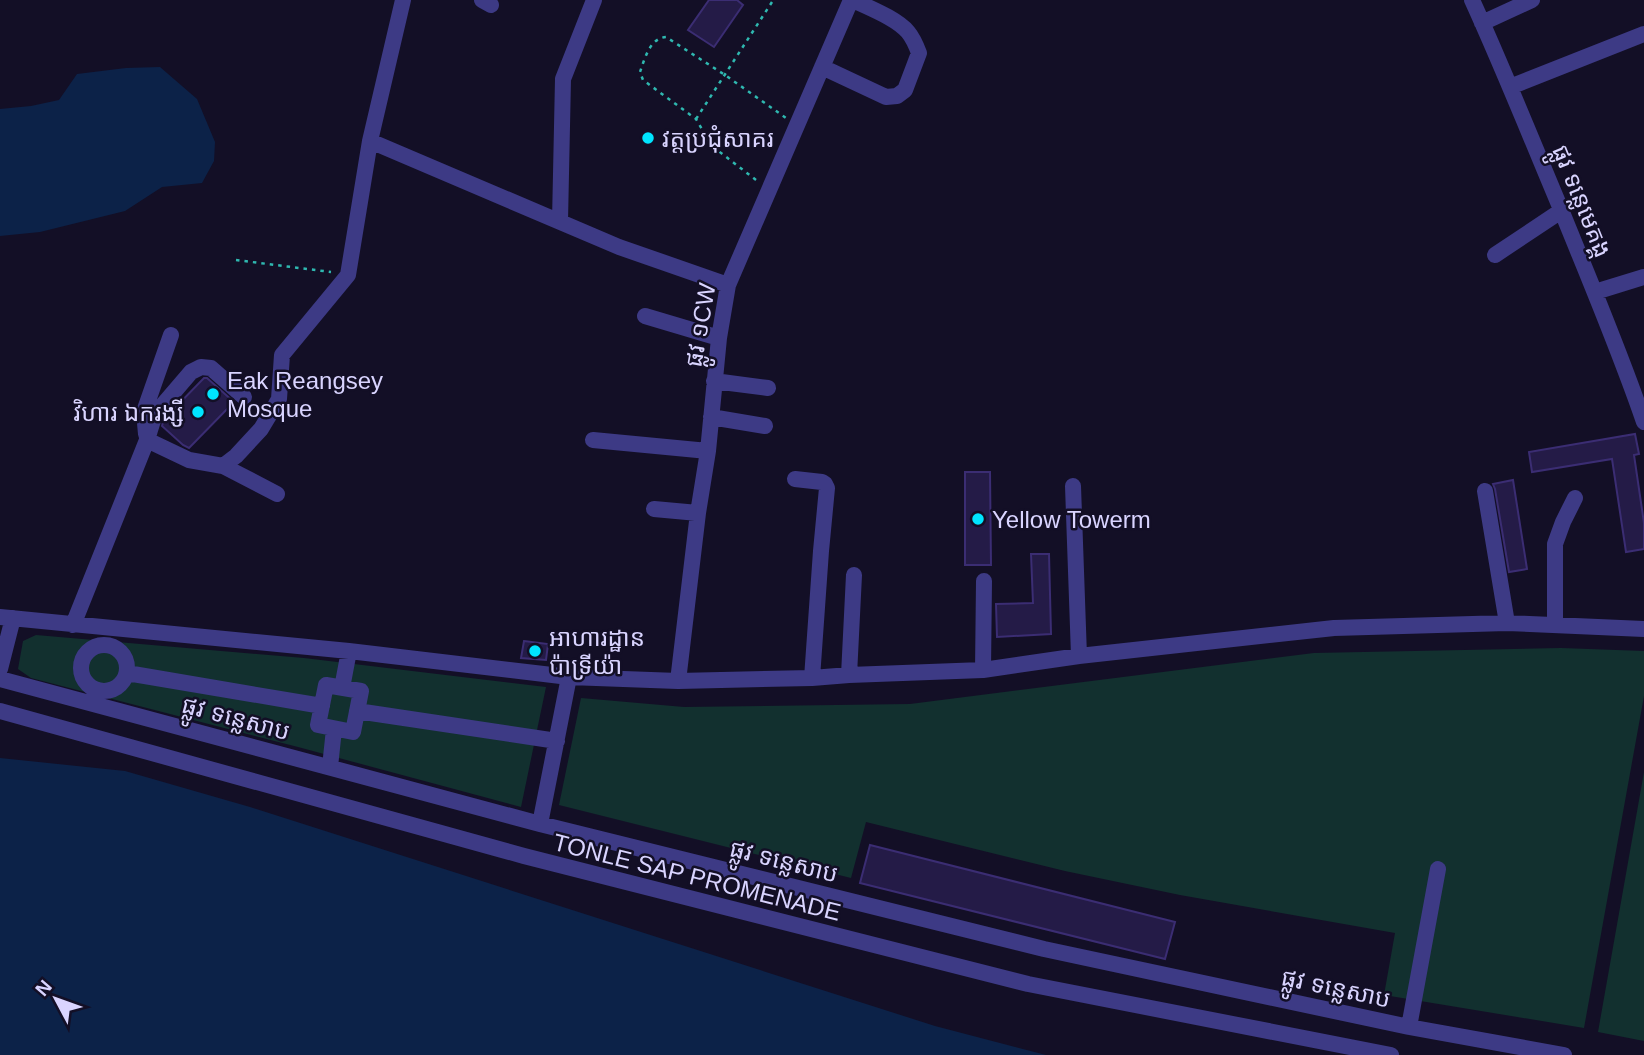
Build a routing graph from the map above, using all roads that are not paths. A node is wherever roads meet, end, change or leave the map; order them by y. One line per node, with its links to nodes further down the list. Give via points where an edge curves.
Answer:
1 (403, 0): 10 (street)
2 (594, 0): 12 (street, via 563,79)
3 (852, 0): 8 (street, ផ្លូវ ១CW); 8 (street, via 906,29 913,39 919,52 905,89 886,97)
4 (1472, 0): 6 (street, ផ្លូវ ទន្លេមេគង្គ)
5 (1532, 0): 6 (street)
6 (1482, 23): 9 (street, ផ្លូវ ទន្លេមេគង្គ)
7 (1644, 34): 9 (street)
8 (822, 67): 15 (street, ផ្លូវ ១CW)
9 (1510, 88): 11 (street, ផ្លូវ ទន្លេមេគង្គ)
10 (370, 141): 12 (street); 29 (street, via 348,275 282,355 279,399 261,429)
11 (1561, 211): 13 (street); 16 (street, ផ្លូវ ទន្លេមេគង្គ)
12 (560, 221): 15 (street)
13 (1495, 255)
14 (1644, 277): 16 (street)
15 (728, 285): 19 (street, ផ្លូវ ១CW)
16 (1595, 292): 24 (street, ផ្លូវ ទន្លេមេគង្គ)
17 (645, 316): 19 (street)
18 (171, 335): 26 (street, via 144,412)
19 (719, 338): 20 (street, ផ្លូវ ១CW)
20 (714, 380): 21 (street); 23 (street, ផ្លូវ ១CW)
21 (768, 388)
22 (244, 397): 26 (street, via 211,368 201,367 191,372 155,414)
23 (711, 417): 25 (street); 28 (street, ផ្លូវ ១CW)
24 (1644, 422)
25 (765, 425)
26 (146, 440): 29 (street, via 189,460); 42 (street)
27 (593, 440): 28 (street)
28 (708, 451): 36 (street, ផ្លូវ ១CW)
29 (223, 467): 33 (street)
30 (795, 479): 53 (street, via 822,482 827,488)
31 (1073, 486): 47 (street)
32 (1485, 491): 40 (street)
33 (277, 494)
34 (1575, 498): 41 (street, via 1555,544)
35 (654, 509): 36 (street)
36 (698, 513): 55 (street, ផ្លូវ ១CW)
37 (854, 575): 51 (street)
38 (984, 581): 49 (street)
39 (7, 618): 42 (street); 48 (street)
40 (1507, 622): 41 (street); 47 (street, via 1334,628)
41 (1555, 624): 44 (street)
42 (73, 625): 43 (street)
43 (109, 627): 45 (street); 46 (street)
44 (1644, 629)
45 (107, 646): 50 (street, via 124,656); 57 (street, via 93,648 82,663 84,678)
46 (349, 651): 52 (street); 56 (street)
47 (1079, 656): 49 (street)
48 (0, 669)
49 (983, 670): 51 (street)
50 (127, 673): 57 (street, via 119,685); 58 (street)
51 (849, 675): 53 (street)
52 (569, 677): 55 (street); 62 (street)
53 (812, 678): 55 (street)
54 (0, 679): 57 (street, ផ្លូវ ទន្លេសាប)
55 (678, 681)
56 (342, 688): 58 (street, via 326,685); 60 (street, via 361,691)
57 (97, 697): 63 (street, ផ្លូវ ទន្លេសាប)
58 (322, 706): 61 (street, via 318,725)
59 (0, 711): 67 (street, TONLE SAP PROMENADE, via 524,856 1028,984)
60 (357, 711): 61 (street, via 353,732); 62 (street)
61 (334, 729): 63 (street)
62 (558, 741): 64 (street)
63 (330, 767): 64 (street, ផ្លូវ ទន្លេសាប)
64 (540, 824): 66 (street, ផ្លូវ ទន្លេសាប, via 1044,949)
65 (1438, 869): 66 (street)
66 (1409, 1027): 68 (street, ផ្លូវ ទន្លេសាប)
67 (1391, 1055)
68 (1564, 1055)

